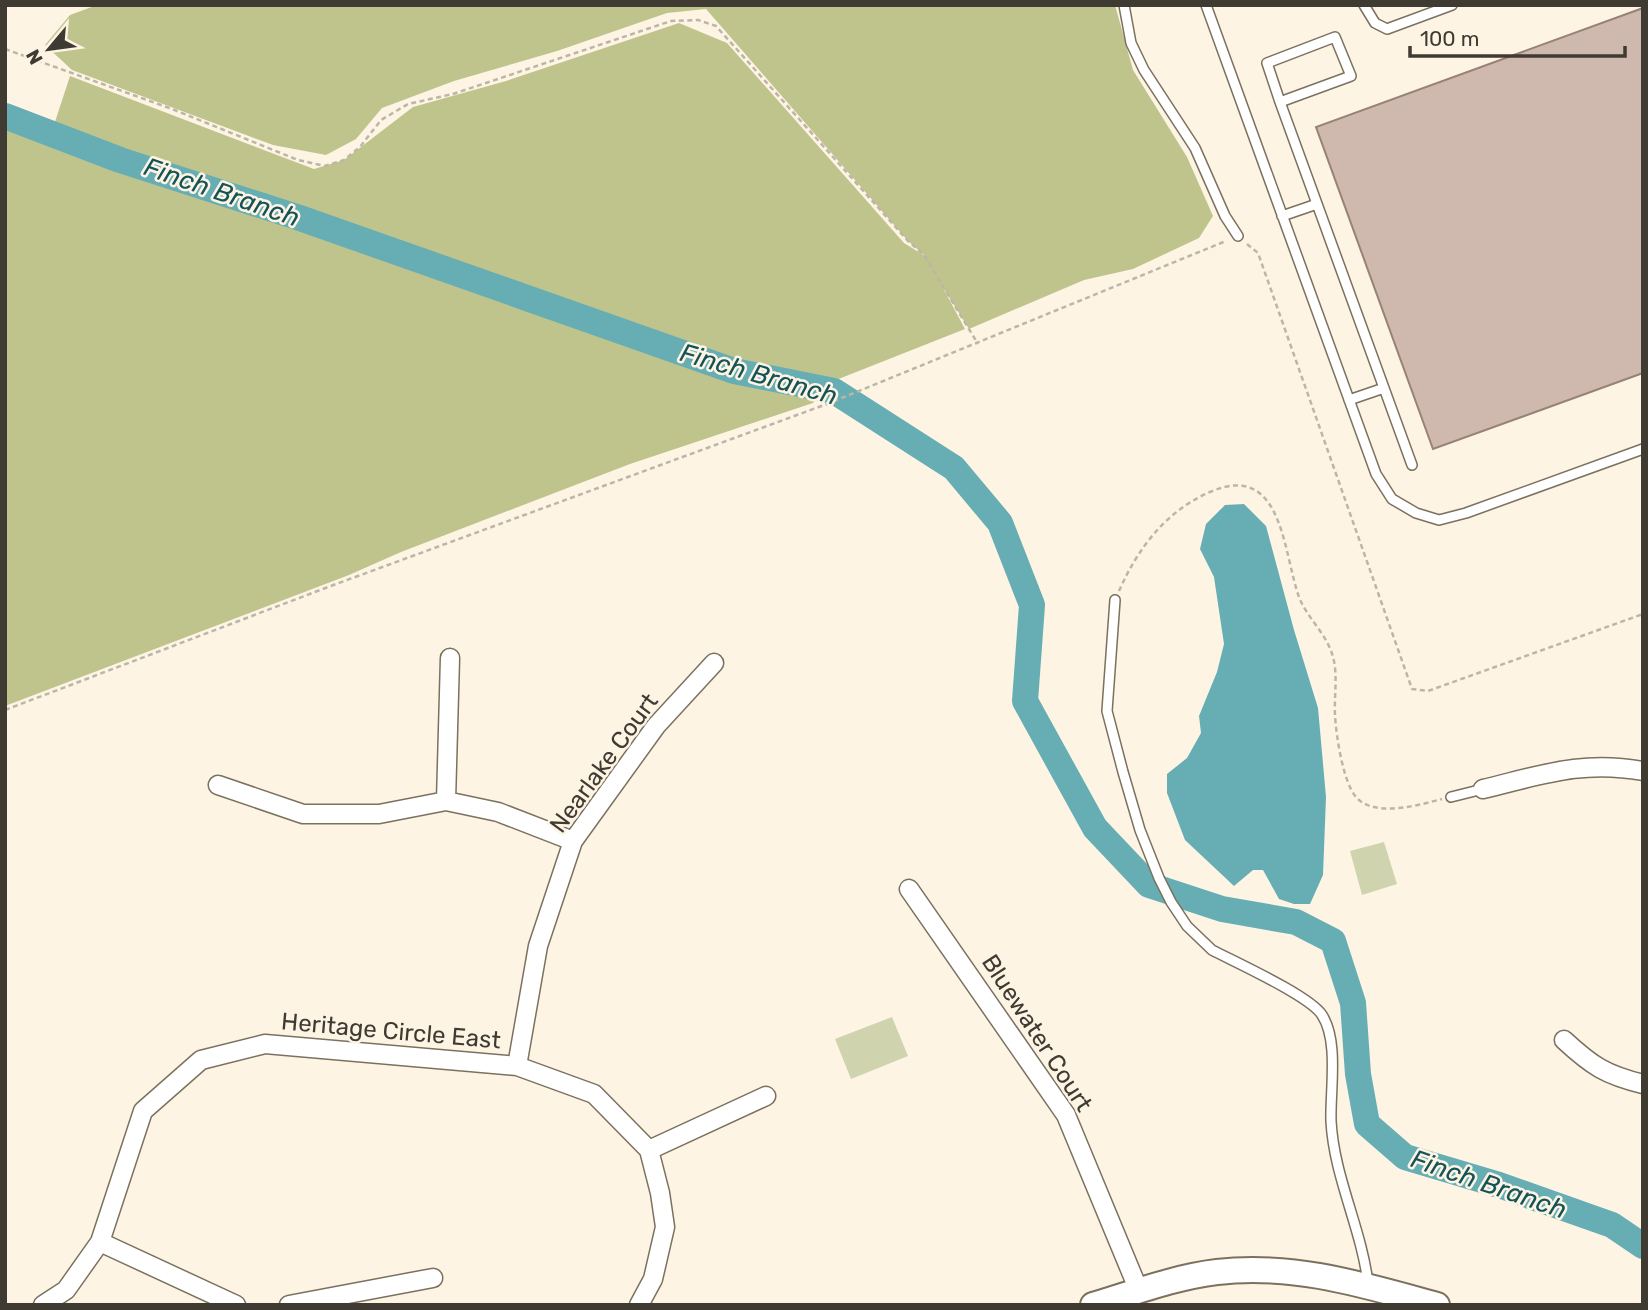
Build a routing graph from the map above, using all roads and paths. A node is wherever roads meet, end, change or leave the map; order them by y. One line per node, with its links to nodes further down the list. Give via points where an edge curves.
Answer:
1 (1124, 5): 9 (lane, via 1131,43 1144,70 1195,148)
2 (1206, 5): 8 (lane)
3 (1364, 5): 4 (lane, via 1375,23 1387,29)
4 (1452, 5)
5 (5, 49): 10 (path, via 298,160 325,166 344,160 382,120 408,104 453,94 671,21 698,20 716,26 740,50 924,255)
6 (1280, 102): 6 (lane, via 1267,63 1335,37 1351,76); 7 (lane)
7 (1317, 204): 8 (lane); 11 (lane)
8 (1282, 216): 12 (lane)
9 (1238, 236): 10 (path); 16 (path, via 1258,253 1412,689 1428,691)
10 (978, 344): 19 (path)
11 (1384, 388): 12 (lane); 14 (lane)
12 (1349, 400): 13 (lane, via 1376,474 1392,499 1439,520)
13 (1643, 449)
14 (1412, 465)
15 (1115, 600): 23 (path, via 1144,544 1172,514 1194,499 1231,486 1261,494 1279,522 1300,600 1333,657 1335,718 1347,781 1356,797 1391,809); 34 (lane, via 1107,711 1140,830 1159,878 1187,926 1212,950 1307,1000 1329,1028 1336,1164 1358,1233)
16 (1643, 614)
17 (450, 658): 24 (street)
18 (714, 663): 25 (street, Nearlake Court, via 656,726)
19 (5, 710)
20 (1643, 771): 22 (street, via 1575,767)
21 (218, 785): 24 (street, via 303,814 379,814)
22 (1483, 789): 23 (lane)
23 (1451, 797)
24 (446, 801): 25 (street, via 498,812)
25 (573, 841): 28 (street, Nearlake Court, via 538,946)
26 (909, 889): 35 (street, Bluewater Court, via 1066,1115)
27 (1564, 1040): 29 (street, via 1590,1064)
28 (517, 1066): 31 (street, Heritage Circle East, via 594,1094); 32 (street, Heritage Circle East, via 265,1044 201,1060 143,1111)
29 (1643, 1084)
30 (766, 1096): 31 (street)
31 (649, 1150): 40 (street, via 665,1227 653,1279)
32 (100, 1242): 37 (street, Heritage Circle East, via 66,1290); 38 (street)
33 (433, 1278): 39 (street)
34 (1368, 1285): 35 (street, via 1250,1269 1214,1272); 36 (street)
35 (1139, 1291): 41 (street)
36 (1398, 1300): 42 (street)
37 (43, 1305)
38 (236, 1305)
39 (289, 1305)
40 (639, 1305)
41 (1093, 1305)
42 (1437, 1305)

